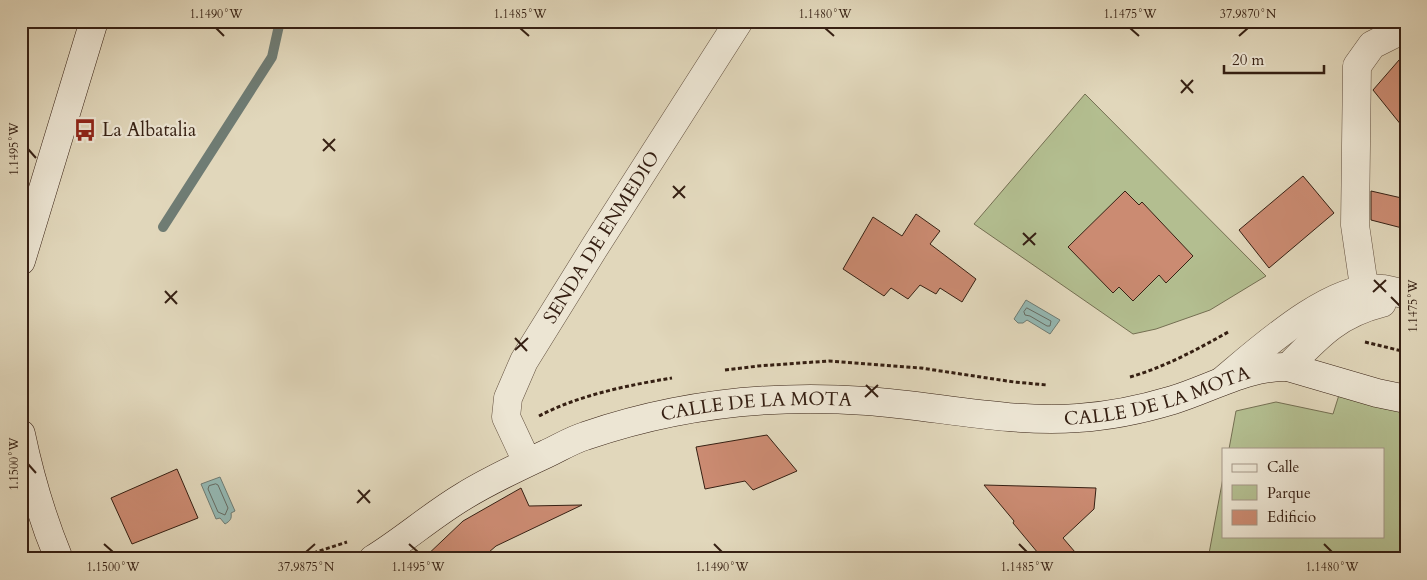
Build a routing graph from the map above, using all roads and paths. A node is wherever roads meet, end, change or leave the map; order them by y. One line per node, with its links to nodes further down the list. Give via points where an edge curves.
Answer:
1 (94, 21): 4 (street)
2 (739, 21): 13 (street, SENDA DE ENMEDIO, via 524,361 508,398 506,417)
3 (1406, 28): 6 (street, via 1372,45 1357,66 1355,225)
4 (22, 264)
5 (1406, 296): 6 (street, via 1383,288)
6 (1366, 298): 9 (street, via 1320,333); 10 (street, via 1344,296 1320,307 1293,323)
7 (1358, 340): 8 (path)
8 (1406, 352)
9 (1288, 367): 10 (street, CALLE DE LA MOTA, via 1262,368); 11 (street, CALLE DE LA MOTA)
10 (1222, 381): 13 (street, CALLE DE LA MOTA, via 1173,400 1080,418 1040,419 849,400 765,400 695,408 584,436)
11 (1406, 399)
12 (21, 434): 15 (street)
13 (528, 462): 17 (street, CALLE DE LA MOTA, via 464,496)
14 (21, 497): 15 (street)
15 (46, 527): 16 (street)
16 (59, 559)
17 (372, 559)

